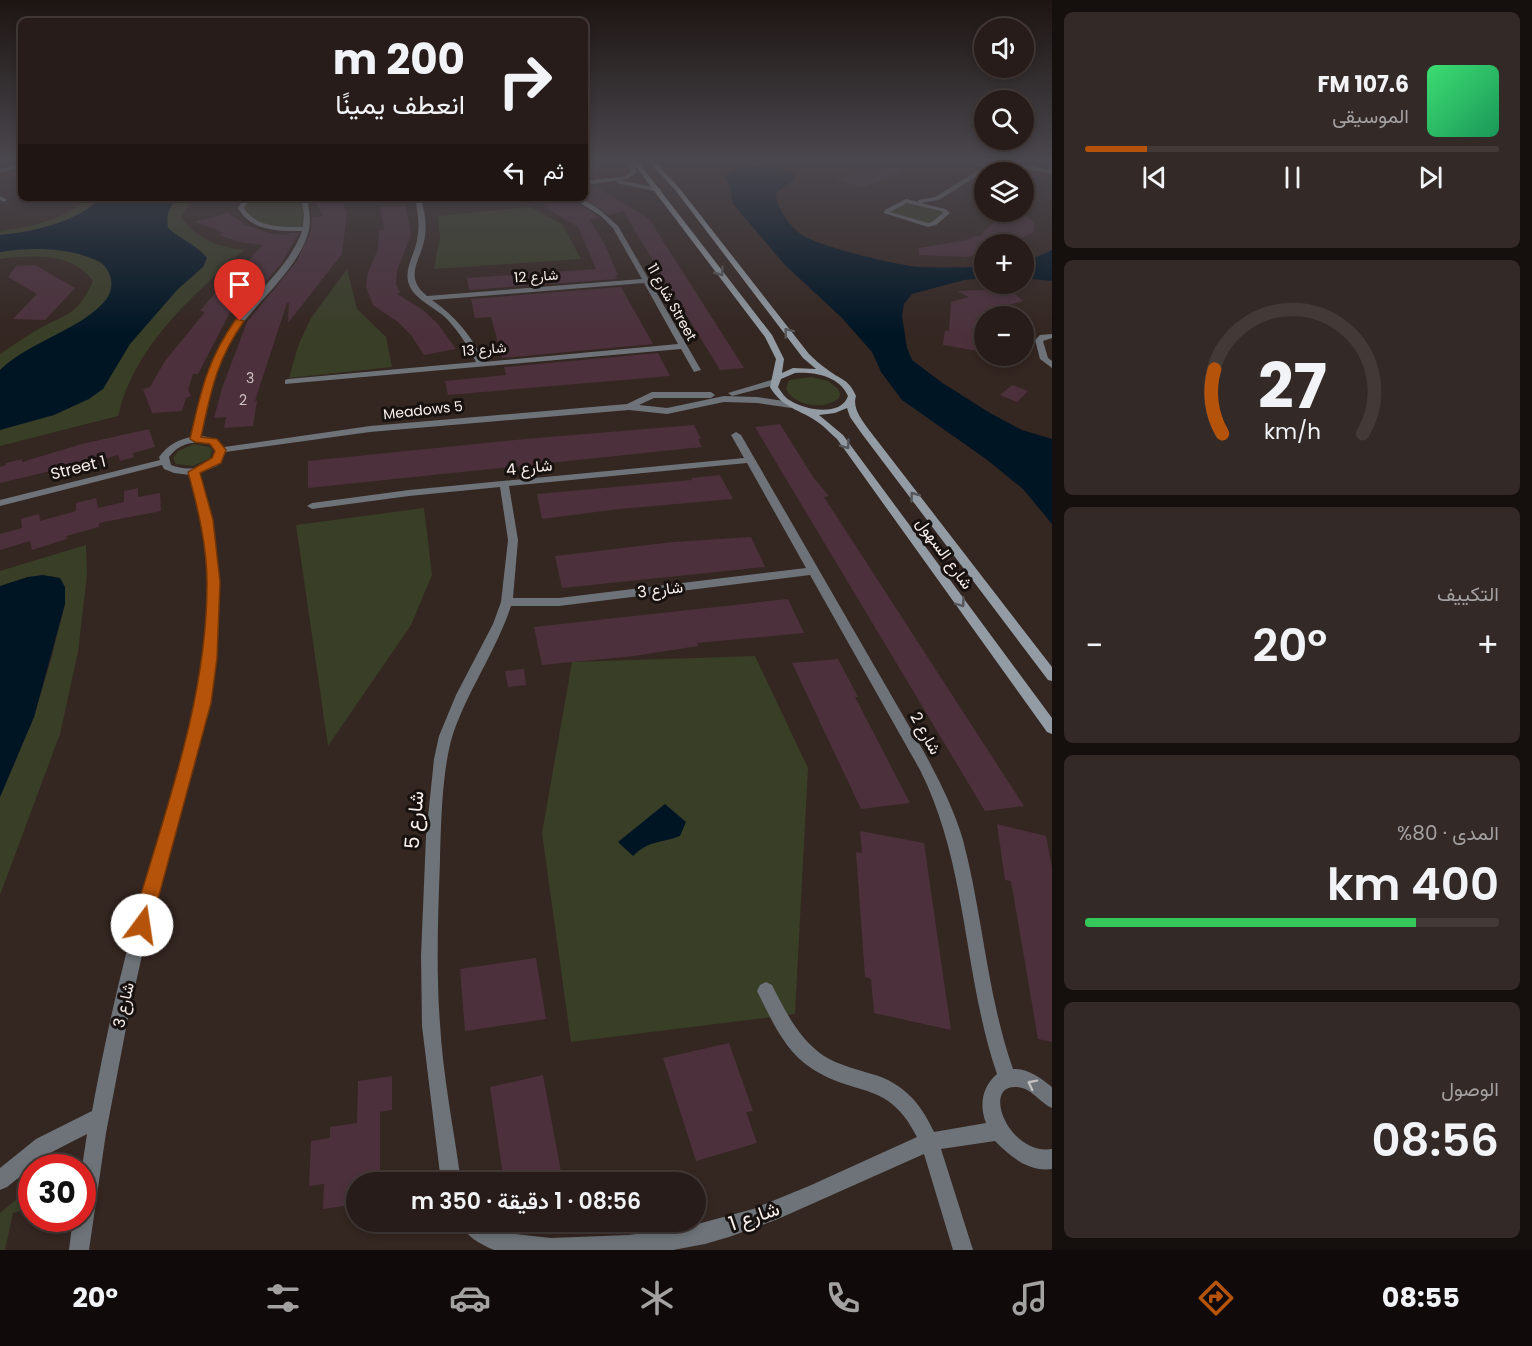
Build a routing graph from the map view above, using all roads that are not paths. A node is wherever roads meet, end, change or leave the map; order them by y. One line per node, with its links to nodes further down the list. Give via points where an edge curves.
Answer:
1 (249, 217): 9 (street, via 269,226)
2 (306, 217): 9 (street)
3 (421, 217): 11 (street, via 423,231 410,276 414,288)
4 (606, 217): 10 (street, شارع 11 Street, via 616,227)
5 (679, 217): 18 (main road, one-way to 18, via 778,352 781,366)
6 (699, 217): 17 (main road, one-way to 6, via 806,356)
7 (900, 217): 8 (street, via 928,225)
8 (943, 217)
9 (305, 230): 28 (street, via 290,261 245,313 218,356 204,394)
10 (647, 281): 11 (street, شارع 12); 13 (street, شارع 11 Street)
11 (427, 298): 14 (street, via 460,329)
12 (1052, 336): 15 (street, via 1040,340 1044,359)
13 (683, 346): 14 (street, شارع 13); 16 (street, شارع 11 Street)
14 (480, 363): 19 (street, شارع 13)
15 (1052, 365)
16 (697, 370)
17 (828, 375): 18 (main road, via 793,371); 22 (main road, شارع السهول, via 845,384 852,396)
18 (776, 380): 20 (street, Meadows 5, via 736,393); 25 (main road, via 776,394)
19 (288, 382)
20 (684, 395): 21 (street, Meadows 5); 23 (street)
21 (642, 399): 24 (street, Meadows 5); 26 (street)
22 (850, 402): 25 (main road, via 837,410 820,412); 38 (main road, شارع السهول, one-way to 22, via 865,432)
23 (690, 406): 25 (street, Meadows 5, via 741,399); 26 (street, Meadows 5)
24 (629, 407): 26 (street, Meadows 5); 29 (street, Meadows 5, via 370,429)
25 (796, 407): 39 (main road, شارع السهول, one-way to 39, via 840,437)
26 (649, 411)
27 (736, 435): 30 (street, شارع 2)
28 (195, 439): 29 (street, via 213,441); 31 (street, via 172,447)
29 (221, 450): 32 (street, via 217,460)
30 (749, 460): 33 (street, شارع 4); 36 (street, شارع 2)
31 (164, 462): 32 (street, via 173,471); 34 (street, Street 1)
32 (194, 472): 43 (street, شارع 3, via 212,550 209,669 204,703 137,943)
33 (504, 484): 35 (street, شارع 4); 37 (street, شارع 5, via 513,540)
34 (0, 502)
35 (312, 506)
36 (813, 571): 37 (street, شارع 3, via 559,602); 41 (street, شارع 2, via 924,765 945,810 962,870 988,1019)
37 (507, 602): 47 (street, شارع 5, via 446,736 433,836 431,1026)
38 (1052, 676)
39 (1052, 728)
40 (766, 991): 45 (street, via 795,1043 828,1069 885,1087 903,1100)
41 (1007, 1078): 42 (street, one-way to 41, via 1032,1082); 44 (street, via 992,1091 990,1103)
42 (1052, 1099)
43 (100, 1117): 48 (street, via 44,1146); 52 (street, شارع 3)
44 (1000, 1131): 45 (street, شارع 1); 46 (street, via 1023,1154)
45 (928, 1143): 50 (street, شارع 1, via 750,1220); 53 (street)
46 (1051, 1161)
47 (449, 1172)
48 (0, 1180)
49 (479, 1232): 51 (street, شارع 1, via 494,1242 513,1246 573,1248 637,1244)
50 (706, 1232)
51 (706, 1232)
52 (79, 1250)
53 (963, 1250)

